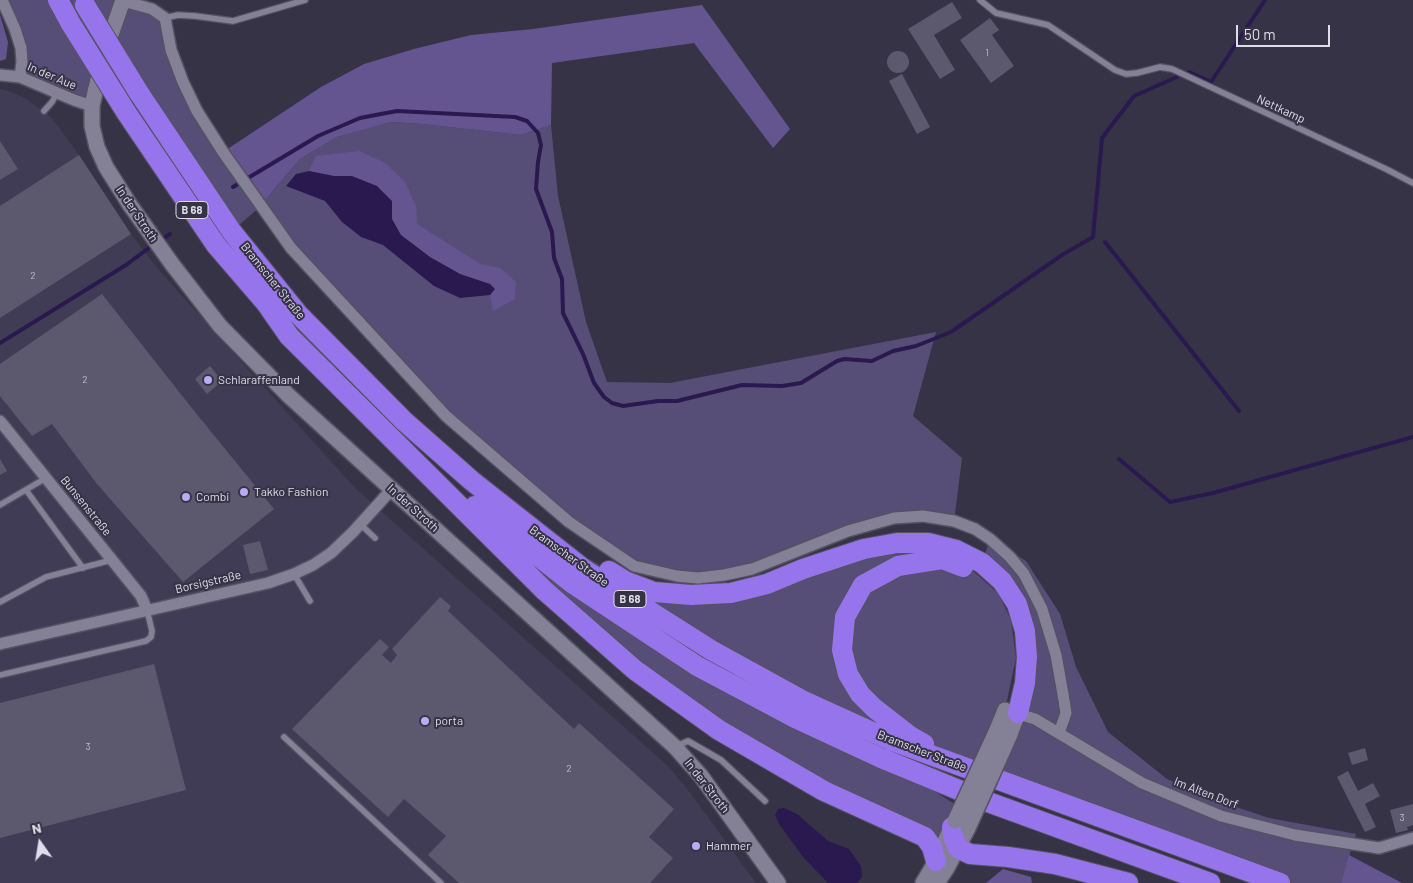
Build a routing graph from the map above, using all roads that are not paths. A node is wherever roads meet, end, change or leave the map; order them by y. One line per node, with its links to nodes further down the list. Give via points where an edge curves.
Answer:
1 (2, 0): 9 (street, via 21,48)
2 (58, 0): 15 (highway, B 68, bridge, via 126,112 216,245 266,303 288,336)
3 (123, 0): 7 (street, via 152,9); 11 (street, In der Stroth, via 105,52)
4 (305, 0): 7 (lane, via 233,22 178,15)
5 (980, 0): 13 (lane, Nettkamp, via 996,13 1048,25 1115,70 1126,74 1160,67 1172,69)
6 (84, 3): 22 (highway, Bramscher Straße / B 68, bridge, via 138,93 232,232 298,314 404,421 472,481)
7 (165, 18): 32 (street, via 171,50 197,111 291,248 446,416 569,522 634,566 698,578 752,569 848,531 894,518 923,516 954,521 975,529 1010,557 1024,574 1042,609 1056,655 1066,713)
8 (0, 75): 9 (street, In der Aue)
9 (20, 77): 10 (street, In der Aue)
10 (57, 93): 11 (street, In der Aue); 12 (lane)
11 (92, 106): 17 (street, In der Stroth, via 92,126 106,167 156,243 220,326 288,395)
12 (44, 111)
13 (1413, 183)
14 (0, 421): 16 (street, Bunsenstraße)
15 (388, 436): 40 (highway, via 544,590 635,670 719,730 824,791 925,836); 46 (highway, B 68, via 573,584 697,666 881,758 1004,809)
16 (46, 478): 18 (lane); 23 (street, Bunsenstraße)
17 (392, 489): 20 (street, Borsigstraße); 34 (street, In der Stroth)
18 (26, 490): 19 (lane); 24 (lane)
19 (0, 505)
20 (360, 524): 21 (lane); 25 (street, Borsigstraße, via 330,553)
21 (375, 538)
22 (552, 544): 31 (highway, via 654,592 691,595 731,593 768,584 864,549 896,543 928,543 956,550 982,563 1002,581 1017,604 1025,631 1027,657 1025,683); 35 (highway, Bramscher Straße / B 68, via 585,570 711,650 802,700 890,740)
23 (112, 560): 24 (lane); 28 (street, Bunsenstraße, via 141,596)
24 (83, 568): 27 (lane, via 46,578)
25 (294, 574): 26 (lane); 28 (street, Borsigstraße, via 268,583)
26 (310, 601)
27 (0, 602)
28 (147, 610): 29 (street, Borsigstraße); 30 (lane, via 152,631 146,641)
29 (0, 644)
30 (0, 675)
31 (1011, 712): 32 (street, Im Alten Dorf, via 1035,719); 35 (highway, via 1016,658 1011,620 998,593 973,571 942,559 898,566 863,585 845,617 842,650 848,674 860,694 881,714 910,736); 37 (street, bridge)
32 (1060, 734): 38 (street, Im Alten Dorf, via 1142,783 1221,816 1295,835 1379,848)
33 (284, 737): 41 (lane)
34 (675, 747): 36 (lane, via 688,741 721,760); 42 (street, In der Stroth, via 701,776)
35 (970, 769): 47 (highway, Bramscher Straße / B 68)
36 (766, 801)
37 (958, 826): 39 (highway, via 954,839); 40 (street)
38 (1413, 838)
39 (958, 848): 44 (street); 45 (highway, via 970,854 1055,864)
40 (936, 861): 43 (street)
41 (441, 883)
42 (778, 883)
43 (922, 883)
44 (937, 883)
45 (1128, 883)
46 (1210, 883)
47 (1280, 883)

